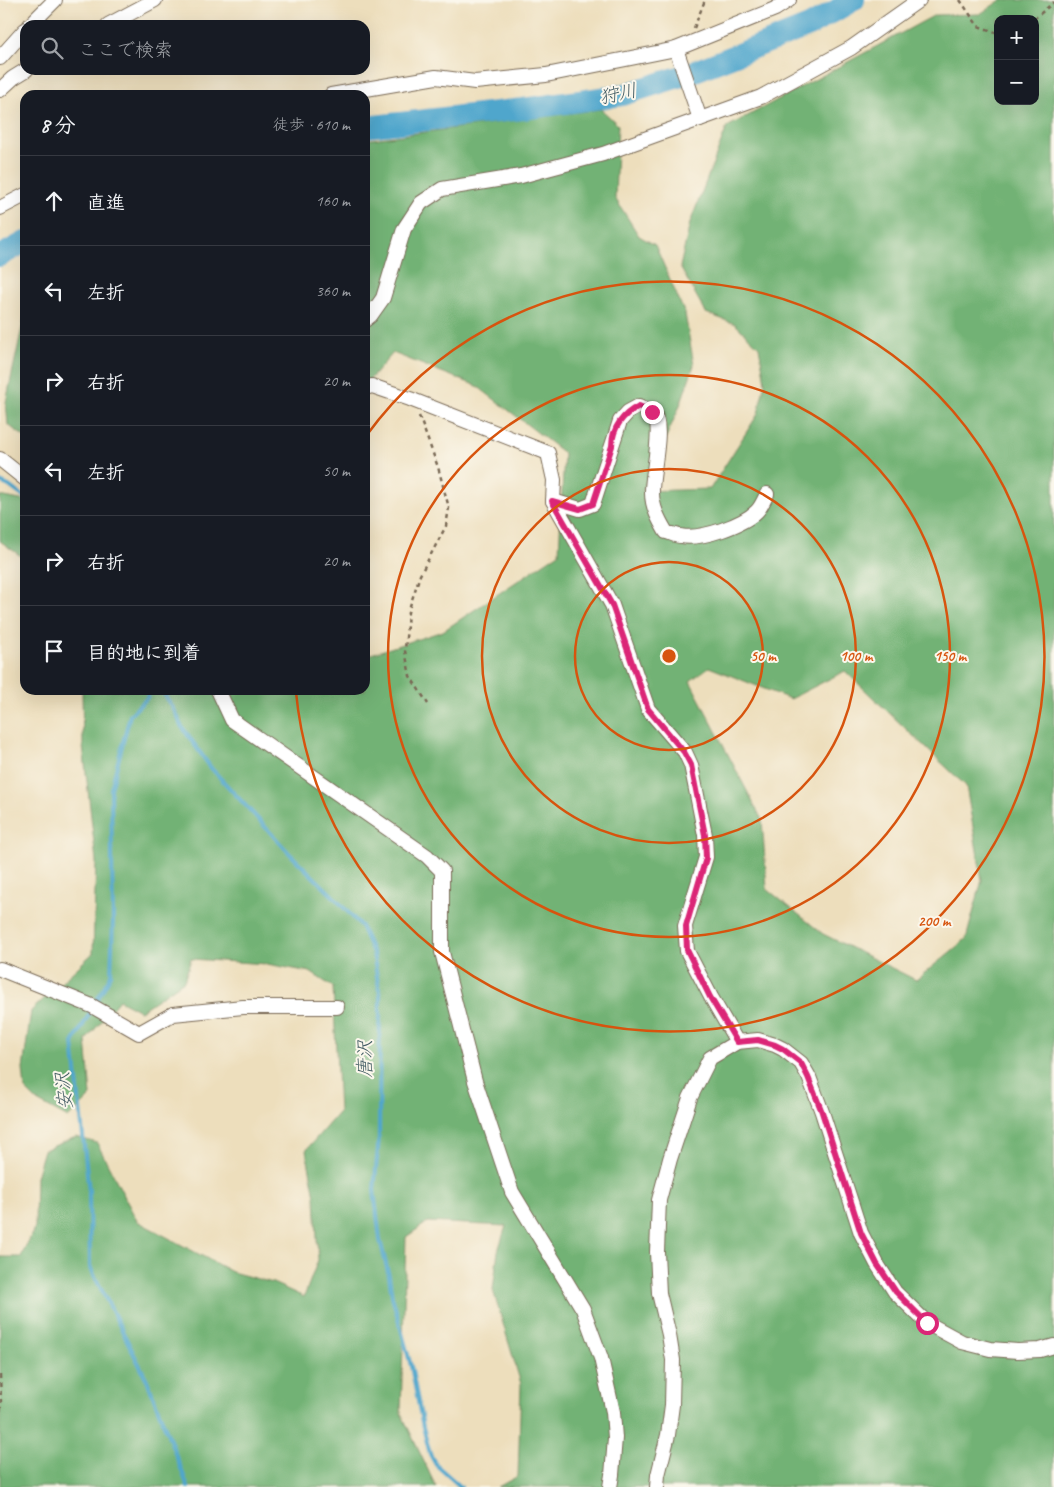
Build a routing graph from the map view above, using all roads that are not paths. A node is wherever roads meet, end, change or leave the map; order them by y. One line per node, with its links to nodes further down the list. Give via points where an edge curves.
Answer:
1 (55, 0): 5 (street)
2 (155, 0): 6 (street)
3 (789, 0): 8 (street, via 775,9)
4 (919, 0): 13 (street, via 851,48 761,97)
5 (35, 20)
6 (117, 20)
7 (20, 36): 9 (street)
8 (681, 47): 12 (street, via 546,75 475,82 436,76); 13 (street)
9 (0, 58)
10 (20, 74): 11 (street)
11 (0, 90)
12 (359, 90)
13 (700, 119): 16 (street, via 603,154 520,176 442,189 421,203 404,229 382,298)
14 (20, 198): 15 (street)
15 (0, 208)
16 (370, 315)
17 (370, 387): 21 (street, via 410,398 548,452 554,480)
18 (0, 459): 19 (street)
19 (20, 475)
20 (767, 494): 21 (street, via 759,510 724,529 702,536 682,537 666,532 651,495 658,435 656,418 652,412 639,406 620,421 593,504 580,509)
21 (552, 501): 25 (street, via 612,605 648,709 691,765 705,835 706,858 686,926 687,950)
22 (220, 695): 27 (street, via 232,720 427,856 442,871 442,952 478,1090 512,1192 583,1309 601,1358 613,1412)
23 (0, 969): 24 (street, via 92,1006 139,1033 173,1014 243,1007)
24 (337, 1007)
25 (737, 1042): 26 (street, via 758,1040 775,1045 801,1063 822,1112 861,1233 896,1292 927,1323 962,1342 990,1349 1025,1351); 28 (street, via 710,1058 690,1098 659,1200 657,1252 660,1293 673,1360 670,1420)
26 (1054, 1346)
27 (610, 1487)
28 (657, 1487)

